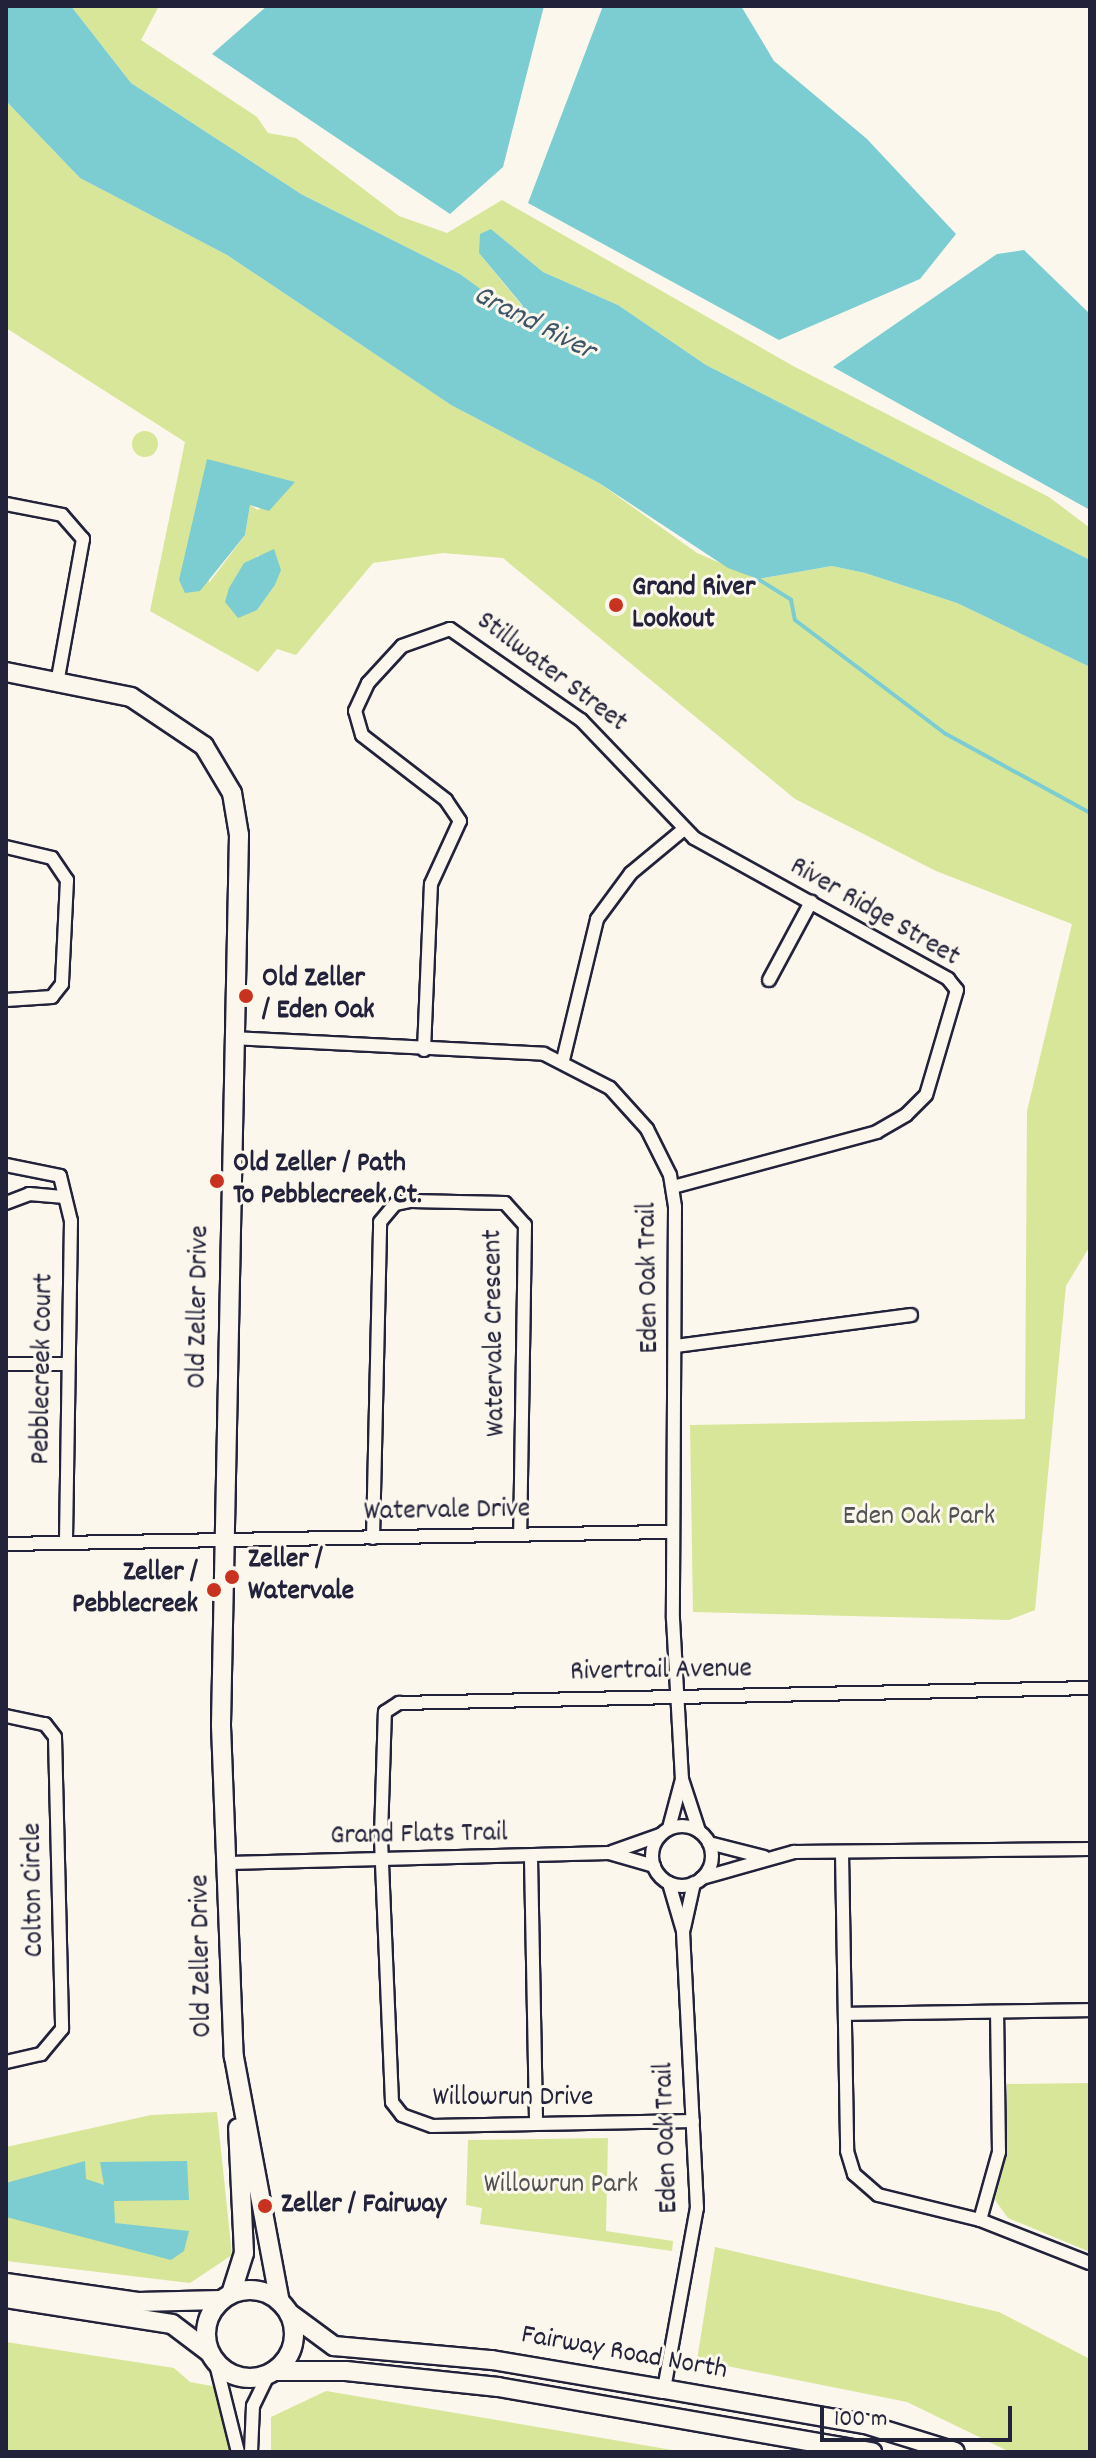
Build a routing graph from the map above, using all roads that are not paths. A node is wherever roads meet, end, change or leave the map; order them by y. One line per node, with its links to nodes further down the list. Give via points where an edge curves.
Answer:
1 (6, 504): 3 (street, via 62,515 83,539)
2 (6, 672): 3 (street, Old Zeller Drive)
3 (57, 683): 9 (street, Old Zeller Drive, via 131,697 170,719 204,746 232,793 239,835)
4 (683, 830): 6 (street, River Ridge Street); 10 (street, Stillwater Street, via 620,754 465,634 435,631 402,646 368,683 355,724 446,800 460,821 431,884); 11 (street, via 631,873 597,919)
5 (6, 847): 8 (street, via 52,858 67,880 62,984 52,997)
6 (811, 902): 7 (street); 13 (street, River Ridge Street, via 957,990 926,1095 877,1132)
7 (769, 980)
8 (6, 1000)
9 (233, 1038): 10 (street); 23 (street, Old Zeller Drive)
10 (424, 1050): 11 (street)
11 (563, 1060): 13 (street, Eden Oak Trail, via 632,1109)
12 (6, 1165): 14 (street, via 51,1169)
13 (673, 1187): 17 (street, Eden Oak Trail)
14 (65, 1197): 15 (street, via 29,1194); 19 (street, Pebblecreek Court)
15 (6, 1203)
16 (911, 1315): 17 (street)
17 (676, 1346): 20 (street, Eden Oak Trail)
18 (6, 1364): 19 (street)
19 (68, 1364): 24 (street, Pebblecreek Court)
20 (670, 1532): 21 (street, Watervale Drive); 27 (street, Eden Oak Trail)
21 (520, 1535): 22 (street, Watervale Drive); 22 (street, Watervale Crescent, via 525,1225 505,1203 411,1201 395,1204 380,1222)
22 (373, 1538): 23 (street, Watervale Drive)
23 (224, 1541): 24 (street, Watervale Drive); 39 (street, Old Zeller Drive, via 221,1726)
24 (66, 1543): 25 (street, Watervale Drive)
25 (6, 1544)
26 (1090, 1688): 27 (street, Rivertrail Avenue)
27 (676, 1695): 29 (street, Eden Oak Trail); 38 (street, Rivertrail Avenue, via 399,1703 380,1728)
28 (6, 1716): 47 (street, Colton Circle, via 45,1724 55,1737 62,2029 41,2054)
29 (682, 1779): 30 (street, Eden Oak Trail); 31 (street, Eden Oak Trail)
30 (699, 1831): 31 (street); 32 (street)
31 (664, 1832): 34 (street, Grand Flats Trail); 40 (street)
32 (709, 1843): 36 (street); 41 (street, via 712,1862)
33 (1090, 1849): 35 (street)
34 (609, 1853): 37 (street, Grand Flats Trail); 40 (street, Grand Flats Trail)
35 (842, 1853): 36 (street); 46 (street)
36 (764, 1857): 41 (street)
37 (531, 1858): 38 (street, Grand Flats Trail); 50 (street)
38 (381, 1860): 39 (street, Grand Flats Trail); 50 (street, Willowrun Drive, via 392,2102 402,2115 432,2126)
39 (229, 1863): 48 (street, Old Zeller Drive)
40 (654, 1866): 42 (street)
41 (698, 1881): 42 (street); 43 (street, Eden Oak Trail)
42 (669, 1883): 43 (street, Eden Oak Trail)
43 (683, 1931): 49 (street, Eden Oak Trail)
44 (1090, 2010): 45 (street)
45 (997, 2012): 46 (street); 51 (street, via 999,2152)
46 (845, 2014): 51 (street, via 854,2174 878,2195)
47 (6, 2062)
48 (239, 2093): 54 (street, Old Zeller Drive, via 244,2253); 56 (street, Old Zeller Drive)
49 (693, 2121): 50 (street, Willowrun Drive); 59 (street, Eden Oak Trail, via 697,2208)
50 (536, 2124)
51 (980, 2220): 52 (street)
52 (1090, 2263)
53 (6, 2283): 54 (street, via 138,2302)
54 (226, 2297): 56 (street, via 263,2292); 57 (street, via 208,2319)
55 (6, 2298): 57 (street, via 172,2324)
56 (284, 2308): 58 (street, via 293,2344); 59 (street, Fairway Road North, via 334,2346 492,2360)
57 (212, 2358): 58 (street, via 240,2378); 60 (street)
58 (271, 2373): 61 (street, via 253,2406); 62 (street, Fairway Road North, via 346,2371 498,2387)
59 (664, 2389): 63 (street, Fairway Road North, via 865,2424)
60 (238, 2452)
61 (251, 2452)
62 (872, 2452)
63 (955, 2452)

